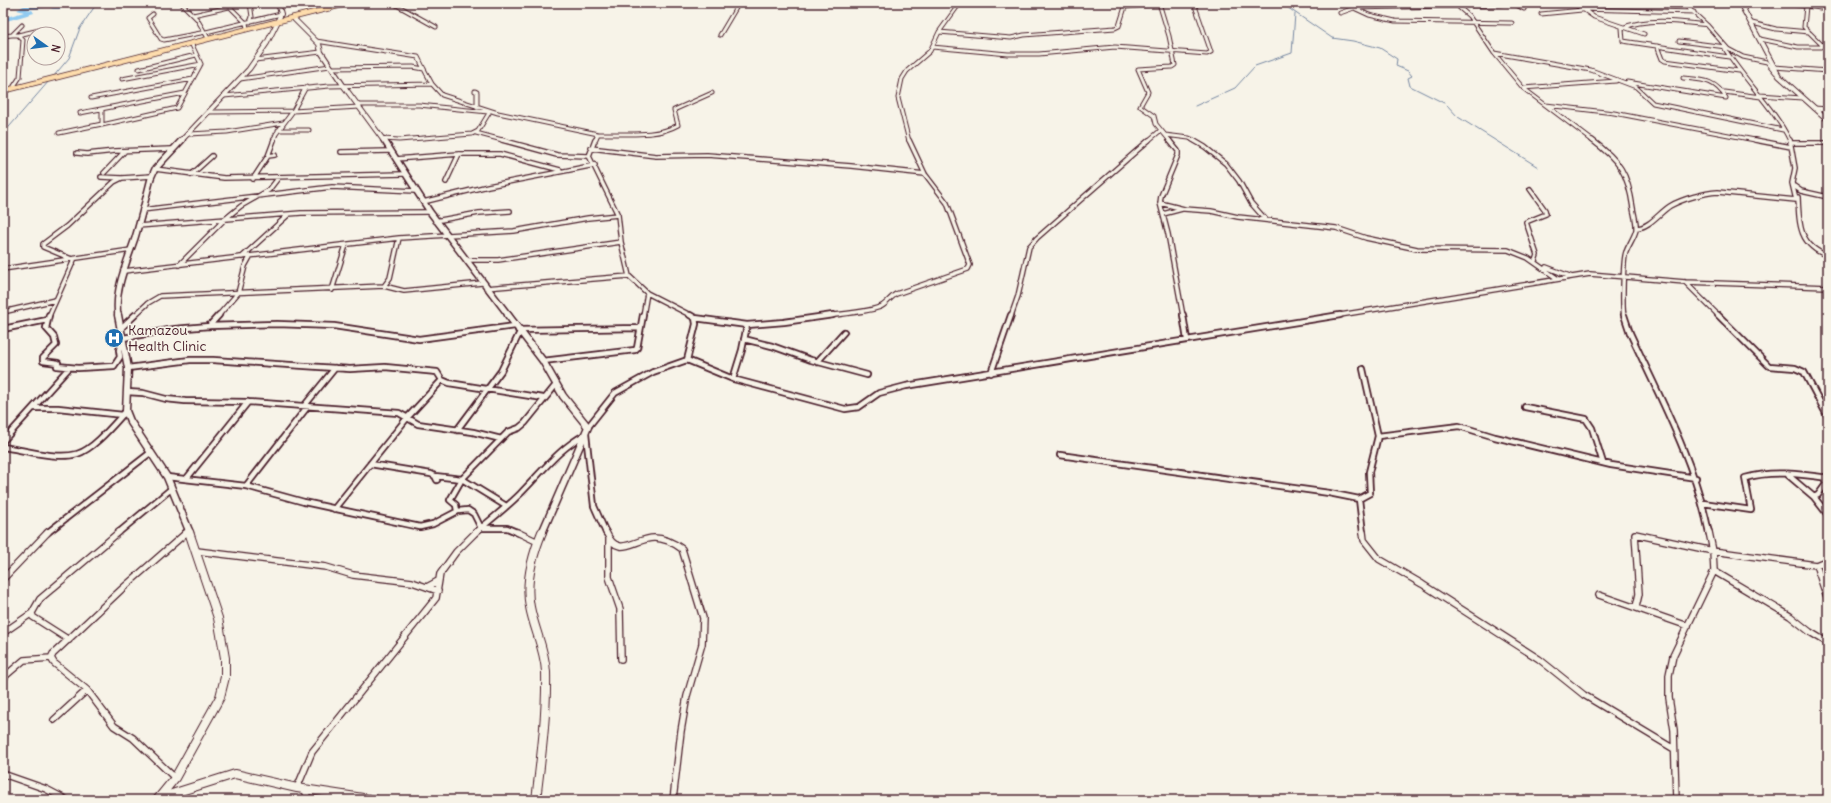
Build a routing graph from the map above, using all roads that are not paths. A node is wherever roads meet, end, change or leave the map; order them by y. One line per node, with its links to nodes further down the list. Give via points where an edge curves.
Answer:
1 (182, 3): 33 (street)
2 (226, 3): 22 (street)
3 (250, 3): 36 (street)
4 (278, 3): 31 (street)
5 (345, 3): 35 (main road)
6 (350, 3): 34 (main road)
7 (393, 3): 44 (street)
8 (740, 3): 51 (street)
9 (960, 3): 45 (street)
10 (1194, 3): 61 (street, via 1211,52 1201,54)
11 (1506, 3): 20 (street)
12 (1514, 3): 24 (street)
13 (1574, 3): 25 (street)
14 (1628, 3): 26 (street)
15 (1683, 3): 28 (street)
16 (1740, 3): 38 (street)
17 (1783, 3): 21 (street)
18 (1160, 4): 45 (street, via 1124,6 1119,26 1115,28 1011,38); 61 (street)
19 (1391, 4): 20 (street); 23 (street)
20 (1455, 4): 37 (street)
21 (1806, 6): 27 (street); 46 (street, via 1804,27)
22 (229, 7): 33 (street); 41 (street)
23 (1354, 8): 29 (street); 37 (street, via 1369,15 1395,21)
24 (1524, 9)
25 (1581, 9): 26 (street); 32 (street); 43 (street, via 1594,17)
26 (1631, 9): 28 (street)
27 (1828, 9)
28 (1694, 12): 42 (street)
29 (1340, 13)
30 (153, 14): 50 (street, via 148,18 162,39)
31 (281, 14): 35 (street); 36 (street)
32 (1541, 14)
33 (193, 15): 50 (street)
34 (293, 18): 35 (main road); 55 (street)
35 (278, 21): 41 (main road); 57 (main road); 66 (street)
36 (250, 22): 41 (street)
37 (1472, 22): 39 (street); 63 (street)
38 (1752, 23): 46 (street); 54 (street)
39 (1512, 24)
40 (22, 25): 49 (street)
41 (246, 25): 50 (main road)
42 (1707, 25): 43 (street, via 1670,22); 60 (street)
43 (1624, 26): 48 (street); 58 (street, via 1624,41)
44 (436, 27)
45 (939, 32): 59 (street)
46 (1809, 32): 54 (street, via 1822,45 1821,47 1798,47)
47 (26, 34): 53 (street)
48 (1644, 34)
49 (12, 35): 52 (street); 53 (street)
50 (207, 35): 82 (main road)
51 (720, 35)
52 (3, 36)
53 (18, 36): 82 (street, via 23,40 22,61 20,77)
54 (1760, 38): 69 (street)
55 (316, 41): 62 (street); 71 (street, via 418,57)
56 (1679, 41): 60 (street)
57 (191, 43): 64 (street); 85 (main road)
58 (1657, 46): 65 (street); 72 (street, via 1665,61)
59 (932, 47): 61 (street, via 1026,54 1093,48); 136 (street, via 907,71 898,93 909,141)
60 (1726, 47): 65 (street); 74 (street, via 1743,57 1767,62)
61 (1172, 51): 110 (street, via 1174,66 1138,69 1148,92 1140,106 1154,116)
62 (321, 52): 66 (street); 68 (street)
63 (1494, 53): 79 (street, via 1591,70); 84 (street)
64 (196, 55): 67 (street); 70 (street)
65 (1729, 57): 72 (street)
66 (255, 60): 78 (street)
67 (201, 64): 76 (street); 77 (street)
68 (331, 67): 71 (street, via 413,67); 78 (street); 81 (street)
69 (1774, 67): 73 (street); 74 (street)
70 (139, 69)
71 (424, 70): 80 (street)
72 (1738, 71): 91 (street)
73 (1828, 71)
74 (1779, 76): 93 (street)
75 (1683, 78): 87 (street, via 1715,83)
76 (122, 79)
77 (193, 79): 88 (street); 92 (street)
78 (240, 79): 90 (street)
79 (1618, 81): 84 (street); 87 (street, via 1726,98); 111 (street, via 1636,87 1654,103)
80 (432, 84): 81 (street); 96 (street, via 442,95)
81 (342, 85): 83 (street); 95 (street)
82 (14, 86): 85 (main road)
83 (306, 88): 90 (street); 100 (street)
84 (1523, 88): 94 (street)
85 (3, 90)
86 (475, 91): 96 (street)
87 (1724, 92): 91 (street)
88 (185, 93): 98 (street); 107 (street, via 174,110)
89 (712, 93): 115 (street, via 674,110 678,125 673,128 646,133)
90 (224, 96): 101 (street)
91 (1760, 96): 93 (street); 111 (street)
92 (91, 98)
93 (1802, 98): 97 (street)
94 (1544, 104): 119 (street, via 1614,113); 162 (street, via 1609,153 1617,162 1630,186)
95 (359, 106): 100 (street); 103 (street, via 419,105); 117 (street)
96 (477, 107): 104 (street)
97 (1814, 108): 99 (street); 105 (street)
98 (102, 109): 102 (street); 112 (street, via 102,124)
99 (1828, 109)
100 (294, 111): 101 (street); 106 (street)
101 (209, 112): 114 (street)
102 (80, 113)
103 (489, 113): 104 (street); 113 (street)
104 (498, 114): 115 (street)
105 (1828, 120)
106 (283, 123): 108 (street); 114 (street, via 227,132)
107 (102, 125)
108 (278, 130): 109 (street); 129 (street)
109 (309, 130)
110 (1161, 130): 116 (street); 210 (street, via 1029,247 1018,296)
111 (1783, 130): 119 (street, via 1790,140)
112 (59, 133)
113 (476, 133): 117 (street, via 399,140); 130 (street, via 557,155)
114 (189, 134): 121 (street)
115 (598, 134): 120 (street)
116 (1165, 135): 150 (street, via 1176,148 1178,155); 159 (street, via 1189,138 1226,164 1251,203)
117 (383, 139): 123 (street)
118 (1828, 143): 119 (street)
119 (1790, 145): 143 (street, via 1796,168)
120 (591, 148): 130 (street); 136 (street, via 656,156 706,155)
121 (172, 149): 122 (street); 133 (street)
122 (125, 151): 125 (street); 140 (street, via 102,175)
123 (390, 151): 124 (street); 131 (street)
124 (341, 152)
125 (77, 153)
126 (458, 154): 131 (street); 134 (street, via 503,155); 142 (street)
127 (275, 155): 129 (street)
128 (212, 156): 137 (street)
129 (268, 156): 141 (street)
130 (589, 156): 132 (street)
131 (396, 159): 135 (street)
132 (595, 165): 134 (street); 157 (street)
133 (155, 169): 137 (street); 138 (street)
134 (561, 171): 149 (street)
135 (404, 174): 139 (street); 146 (street)
136 (925, 174): 193 (street, via 947,203 970,265 968,268 896,294 882,306 868,310 833,317)
137 (191, 175): 141 (street)
138 (152, 176): 140 (street); 152 (street)
139 (279, 177): 141 (street); 147 (street)
140 (122, 178): 171 (street, via 114,182 67,226 43,244 48,250)
141 (253, 179)
142 (446, 182)
143 (1792, 183): 145 (street); 162 (street, via 1796,200 1706,193 1670,206 1642,228)
144 (1530, 189): 173 (street, via 1546,210 1543,216 1526,222 1537,255)
145 (1798, 189): 148 (street); 168 (street, via 1799,226 1806,243)
146 (415, 191): 147 (street, via 337,187); 149 (street)
147 (262, 195): 152 (street); 158 (street, via 240,206)
148 (1828, 197)
149 (423, 202): 154 (street)
150 (1160, 203): 151 (street); 155 (street)
151 (1184, 208): 155 (street); 159 (street)
152 (142, 210): 161 (street)
153 (510, 211): 160 (street, via 479,213)
154 (430, 212): 156 (street); 160 (street)
155 (1163, 214): 202 (street)
156 (288, 215): 158 (street); 169 (street)
157 (618, 215): 163 (street, via 584,218 526,230); 165 (street)
158 (225, 219): 161 (street); 175 (street)
159 (1266, 220): 173 (street, via 1336,228 1366,238 1417,249 1508,250)
160 (436, 221): 163 (street)
161 (138, 226): 167 (street)
162 (1636, 228): 180 (street, via 1625,253)
163 (447, 234): 164 (street); 172 (street)
164 (399, 238): 166 (street); 183 (street, via 392,273)
165 (621, 242): 172 (street, via 493,260); 178 (street)
166 (346, 245): 170 (street); 186 (street)
167 (131, 250): 171 (street); 177 (street)
168 (1828, 256)
169 (242, 257): 170 (street); 175 (street)
170 (250, 257): 187 (street)
171 (74, 260): 176 (street); 189 (street)
172 (466, 260): 184 (street)
173 (1535, 261): 174 (street)
174 (1540, 265): 179 (street); 181 (street)
175 (179, 266): 177 (street)
176 (3, 269)
177 (124, 271): 197 (street, via 120,280 117,308)
178 (629, 276): 184 (street); 188 (street)
179 (1575, 278): 180 (street, via 1590,274); 181 (street)
180 (1624, 278): 182 (street); 239 (street, via 1623,312 1630,333)
181 (1558, 279): 202 (street)
182 (1685, 282): 185 (street); 224 (street, via 1769,366 1795,368 1804,372)
183 (384, 286): 184 (street, via 404,291); 186 (street)
184 (484, 286): 198 (street)
185 (1828, 287)
186 (332, 290): 187 (street)
187 (238, 293): 194 (street); 197 (street, via 160,296 148,303)
188 (647, 293): 191 (street); 195 (street)
189 (55, 300): 190 (street); 192 (street)
190 (3, 312)
191 (694, 318): 193 (street); 203 (street, via 696,324)
192 (47, 320): 196 (street); 206 (street, via 46,328 54,337 56,346 42,360)
193 (747, 325): 201 (street)
194 (209, 326): 198 (street, via 334,326 419,339); 200 (street)
195 (640, 328): 198 (street); 204 (street, via 637,348 631,351)
196 (3, 329)
197 (120, 329): 200 (street)
198 (518, 329): 204 (street); 215 (street, via 512,355)
199 (844, 332): 205 (street)
200 (123, 338): 206 (street, via 118,350 120,357 114,366); 207 (street)
201 (744, 339): 205 (street); 212 (street)
202 (1187, 340): 210 (street)
203 (687, 360): 212 (street); 225 (street, via 653,372 615,393)
204 (543, 361): 214 (street)
205 (817, 362): 211 (street)
206 (69, 368): 221 (street)
207 (128, 368): 208 (street, via 190,360); 216 (street)
208 (335, 368): 213 (street, via 385,367 438,372); 219 (street, via 318,386)
209 (1363, 369): 228 (street)
210 (991, 373): 212 (street, via 890,389 852,409 819,403)
211 (867, 375)
212 (733, 379)
213 (442, 380): 215 (street, via 449,384); 223 (street)
214 (555, 386): 217 (street); 225 (street)
215 (488, 390): 217 (street); 226 (street)
216 (126, 392): 218 (street, via 185,401); 222 (street)
217 (543, 398): 229 (street, via 519,428 508,432)
218 (248, 402): 219 (street); 238 (street)
219 (307, 406): 223 (street, via 399,413); 242 (street)
220 (1525, 407): 234 (street, via 1586,419 1592,428)
221 (34, 408): 222 (street); 230 (street)
222 (124, 413): 231 (street, via 78,454 61,455); 232 (street)
223 (407, 418): 226 (street, via 418,424); 235 (street)
224 (1828, 418)
225 (588, 427): 227 (street)
226 (457, 430): 229 (street)
227 (586, 434): 247 (street, via 562,448); 253 (street, via 594,506); 254 (street)
228 (1378, 436): 234 (street, via 1459,426); 245 (street, via 1369,472 1370,493)
229 (501, 439): 241 (street)
230 (3, 440)
231 (3, 447)
232 (150, 453): 237 (street); 260 (street, via 42,537)
233 (1060, 455): 245 (street)
234 (1602, 463): 239 (street)
235 (370, 464): 241 (street, via 436,478); 248 (street)
236 (1788, 475): 240 (street); 244 (street); 246 (street, via 1752,475 1744,478 1751,510)
237 (166, 477): 238 (street); 243 (street)
238 (187, 478): 242 (street)
239 (1696, 478): 246 (street)
240 (1826, 478): 244 (street, via 1826,484)
241 (462, 479): 247 (street); 249 (street, via 450,500 456,505)
242 (246, 486): 248 (street)
243 (171, 489): 252 (street); 267 (street, via 40,600)
244 (1814, 497): 250 (street)
245 (1359, 499): 277 (street, via 1364,540 1379,559 1539,659 1584,695)
246 (1703, 503): 256 (street)
247 (506, 506): 251 (street)
248 (334, 509): 249 (street, via 420,527 432,524)
249 (457, 510): 251 (street, via 473,513)
250 (1828, 515)
251 (481, 528): 254 (street, via 507,528); 261 (street, via 465,543)
252 (188, 531): 255 (street); 270 (street)
253 (609, 540): 273 (street, via 609,577 620,609); 286 (street, via 619,546 629,546 653,538 674,542 682,549 703,618 702,644 687,696 681,731)
254 (538, 542): 285 (street, via 528,595 544,652 546,672 542,754)
255 (197, 551): 262 (street, via 326,567 353,575 412,582); 279 (street, via 218,618 225,658 224,677 220,697)
256 (1713, 551): 258 (street); 259 (street); 266 (street, via 1635,534 1639,594)
257 (1828, 560): 258 (street)
258 (1816, 565): 265 (street)
259 (1714, 571): 268 (street); 271 (street, via 1790,616)
260 (3, 579)
261 (438, 580): 262 (street); 263 (street)
262 (427, 587): 263 (street)
263 (438, 591): 280 (street, via 436,598 312,752)
264 (1599, 596): 266 (street)
265 (1828, 600)
266 (1636, 607): 268 (street)
267 (32, 613): 269 (street); 270 (street, via 33,617)
268 (1688, 626): 277 (street, via 1673,656 1669,675)
269 (3, 633)
270 (68, 640): 272 (street)
271 (1828, 643)
272 (51, 658): 274 (street, via 22,660); 275 (street)
273 (621, 659)
274 (3, 678)
275 (87, 690): 276 (street); 279 (street, via 114,726 133,738)
276 (54, 720)
277 (1674, 749): 287 (street)
278 (3, 774): 282 (street, via 46,789)
279 (175, 778): 281 (street)
280 (301, 788): 281 (street, via 235,774); 283 (street); 284 (street)
281 (158, 799)
282 (67, 800)
283 (308, 800)
284 (376, 800)
285 (536, 800)
286 (673, 800)
287 (1676, 800)

